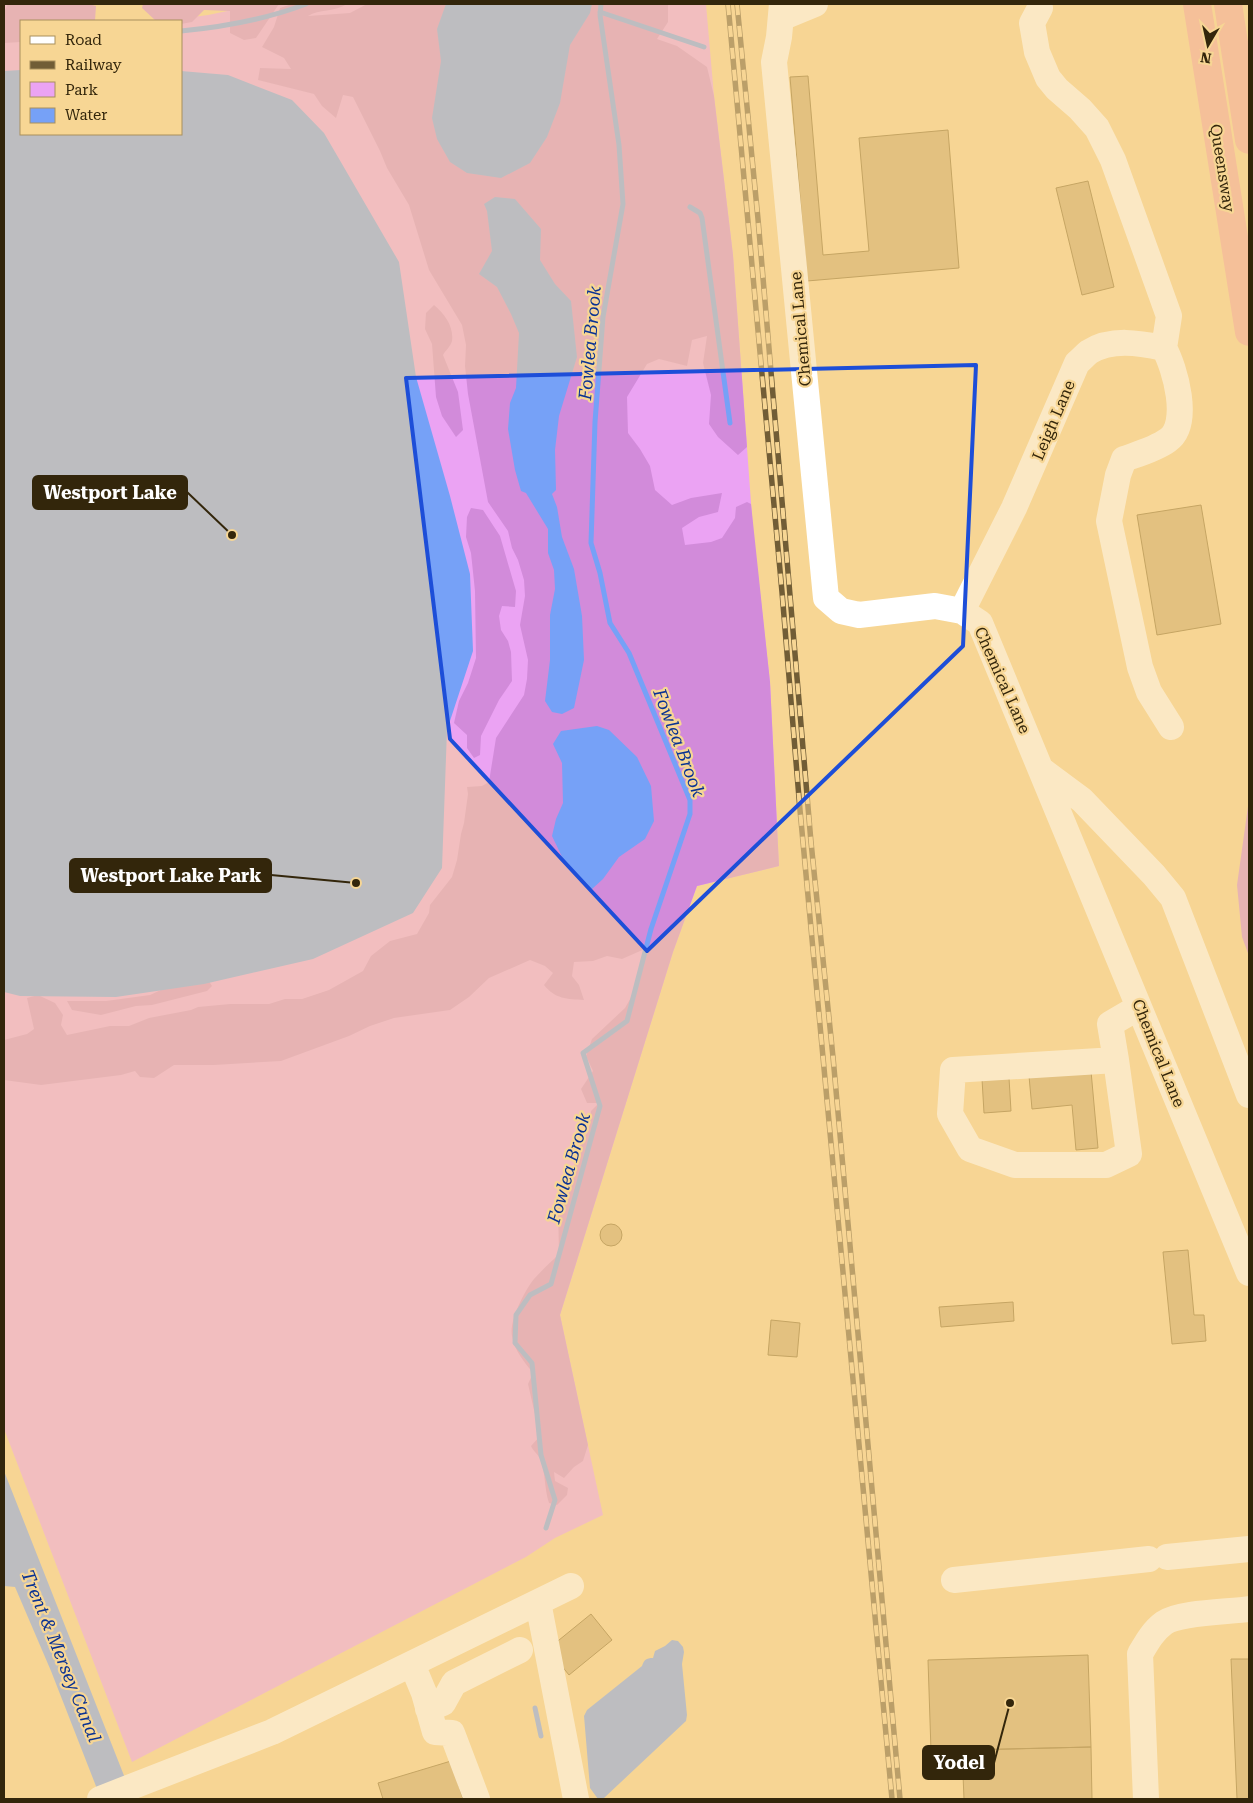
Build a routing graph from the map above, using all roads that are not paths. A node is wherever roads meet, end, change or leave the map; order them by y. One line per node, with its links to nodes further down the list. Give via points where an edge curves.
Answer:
1 (814, 4): 5 (street)
2 (1197, 4): 7 (highway, Queensway)
3 (1228, 4): 6 (highway, Queensway)
4 (1040, 8): 8 (street, via 1032,23 1037,52 1048,78 1097,128 1113,160 1169,316)
5 (781, 11): 9 (street, Chemical Lane, via 774,62 826,598 841,611 859,615 935,606)
6 (1249, 140)
7 (1249, 332)
8 (1164, 348): 9 (street, Leigh Lane, via 1125,342 1106,345 1088,352 1077,364 1014,508); 10 (street, via 1170,359 1180,403 1179,425 1169,440 1124,459 1109,521 1140,667 1149,692)
9 (962, 611): 11 (street, Chemical Lane, via 980,623)
10 (1171, 727)
11 (1042, 771): 12 (street, Chemical Lane); 14 (street, via 1082,800 1173,898)
12 (1139, 1007): 13 (street, via 1110,1024); 15 (street, Chemical Lane)
13 (1116, 1060): 13 (street, via 953,1070 950,1114 970,1149 1015,1165 1106,1165 1129,1154)
14 (1249, 1095)
15 (1249, 1273)
16 (1249, 1549): 17 (street)
17 (954, 1580)
18 (572, 1586): 19 (street)
19 (538, 1602): 22 (street); 26 (street)
20 (1249, 1610): 27 (street, via 1179,1617 1165,1622 1151,1635 1140,1654)
21 (520, 1650): 23 (street, via 454,1683 443,1703)
22 (412, 1664): 23 (street); 24 (street, via 272,1732)
23 (428, 1708): 25 (street, via 435,1732 452,1733)
24 (100, 1799)
25 (477, 1799)
26 (576, 1799)
27 (1146, 1799)

